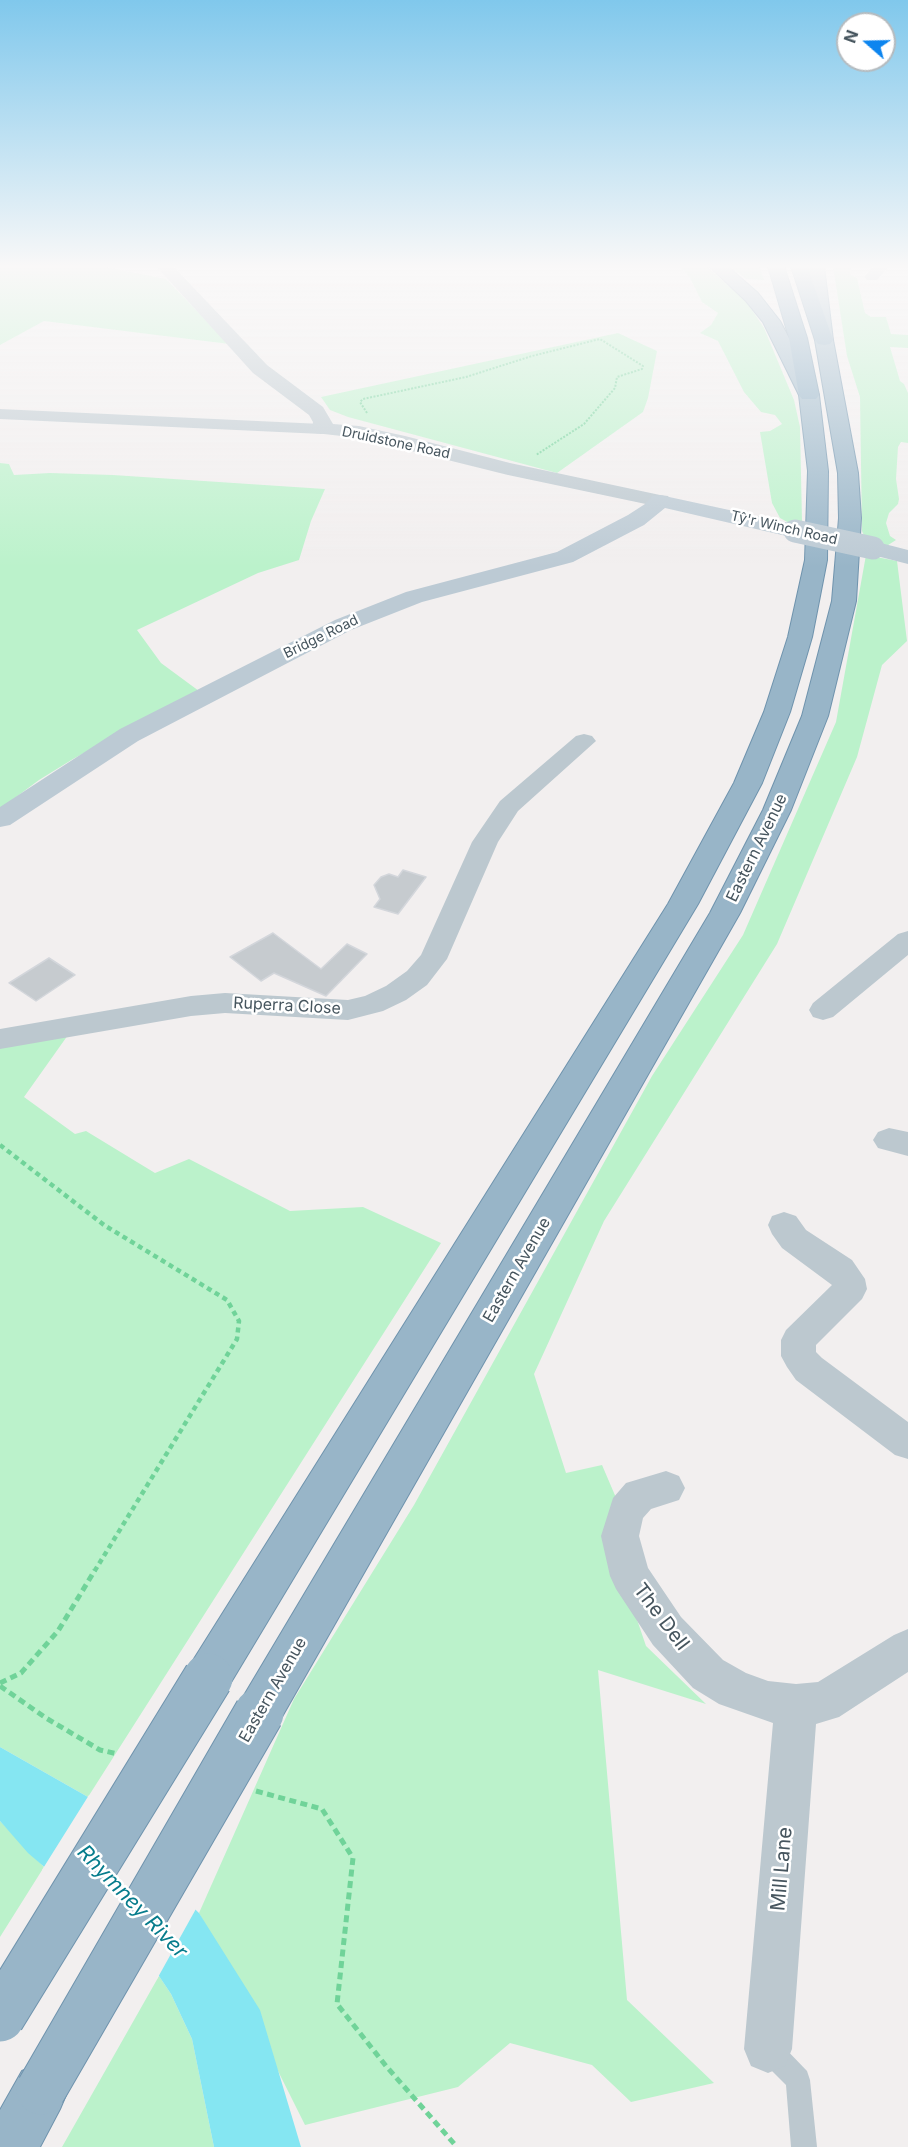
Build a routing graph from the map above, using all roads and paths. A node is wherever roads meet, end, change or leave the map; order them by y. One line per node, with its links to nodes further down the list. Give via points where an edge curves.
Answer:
1 (257, 366): 10 (street, Druidstone Road, via 316,411 323,422)
2 (500, 366): 8 (path, via 363,399 360,402)
3 (643, 366): 11 (path, via 617,377 615,388 584,424)
4 (794, 366): 7 (highway)
5 (803, 366): 7 (highway)
6 (829, 366): 30 (highway, Eastern Avenue, bridge, via 847,462 850,534 844,601 815,716 772,820 724,913)
7 (809, 395): 28 (highway, bridge, via 818,471 816,560 790,675 748,783 677,913)
8 (367, 413)
9 (0, 414): 10 (street)
10 (322, 429): 12 (street, Druidstone Road, via 359,432)
11 (535, 455)
12 (660, 501): 13 (main road, Tŷ'r Winch Road, bridge); 15 (main road, Bridge Road, via 636,520 565,557 414,597 343,625 129,735)
13 (908, 557)
14 (584, 741): 18 (street, Ruperra Close, via 509,806 484,842 433,959 417,978 373,1005 348,1010 225,1003 191,1006)
15 (0, 819)
16 (901, 956): 17 (street)
17 (824, 1010)
18 (0, 1039)
19 (0, 1145): 24 (path, via 104,1225 227,1300 240,1321 237,1339 58,1631 21,1673)
20 (784, 1225): 21 (street, via 794,1239 840,1269 850,1289 798,1341 799,1356 809,1369)
21 (908, 1443)
22 (666, 1488): 25 (street, The Dell, via 639,1495 626,1510 620,1536 630,1576 667,1631 708,1674 768,1702)
23 (908, 1649): 25 (street, via 824,1702)
24 (0, 1685): 26 (path, via 46,1719 100,1750)
25 (796, 1705): 29 (street, Mill Lane)
26 (123, 1756)
27 (245, 1788): 31 (path, via 322,1809 352,1858 337,2004)
28 (0, 2018)
29 (768, 2049): 32 (lane, Mill Lane, via 798,2080)
30 (10, 2147)
31 (457, 2147)
32 (804, 2147)

